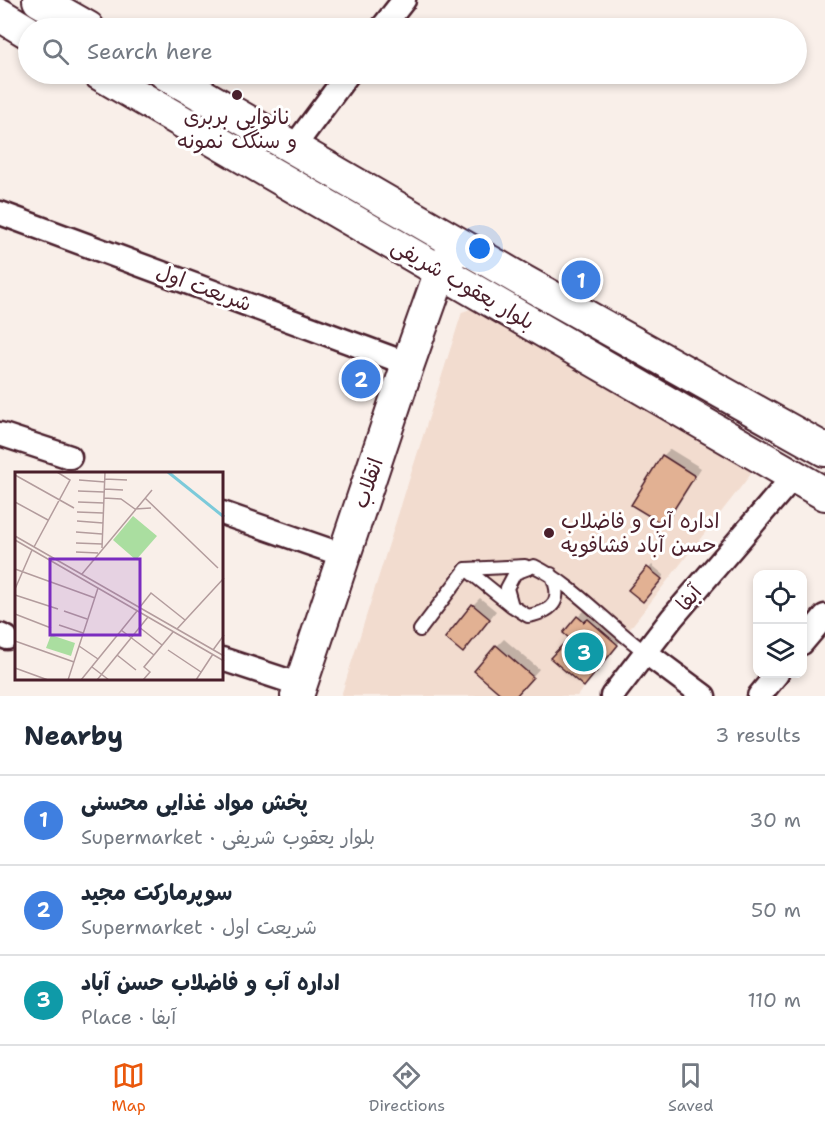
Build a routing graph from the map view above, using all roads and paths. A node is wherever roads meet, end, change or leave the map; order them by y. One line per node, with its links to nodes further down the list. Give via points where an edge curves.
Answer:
1 (39, 0): 4 (main road)
2 (404, 0): 5 (street)
3 (0, 15): 6 (main road)
4 (70, 18)
5 (390, 18)
6 (18, 26)
7 (117, 84): 11 (main road, بلوار یعقوب شریفی)
8 (183, 84): 10 (main road, بلوار یعقوب شریفی)
9 (341, 84): 10 (street)
10 (293, 148): 11 (main road); 13 (main road, بلوار یعقوب شریفی)
11 (277, 176): 14 (main road, بلوار یعقوب شریفی)
12 (0, 213): 15 (street, شریعت اول)
13 (457, 243): 14 (main road, انقلاب); 17 (main road, بلوار یعقوب شریفی)
14 (441, 272): 15 (main road, انقلاب); 19 (main road, بلوار یعقوب شریفی)
15 (408, 364): 22 (main road, انقلاب)
16 (0, 434): 18 (street)
17 (822, 443)
18 (70, 457)
19 (794, 476): 20 (main road, بلوار یعقوب شریفی); 32 (street, آبفا)
20 (825, 494)
21 (224, 514): 22 (street)
22 (343, 555): 35 (main road, انقلاب)
23 (534, 566): 24 (lane); 25 (lane); 28 (lane, via 515,573 507,588)
24 (466, 569): 28 (lane); 30 (lane)
25 (551, 574): 26 (lane); 27 (lane, via 557,587)
26 (572, 592): 27 (lane); 32 (lane)
27 (555, 601): 28 (lane, via 545,613 528,616)
28 (512, 606)
29 (823, 624): 31 (street)
30 (420, 630)
31 (807, 638)
32 (645, 652): 36 (street, آبفا); 37 (street)
33 (224, 660): 35 (street)
34 (774, 678): 38 (street)
35 (299, 691)
36 (612, 696)
37 (704, 696)
38 (759, 696)

